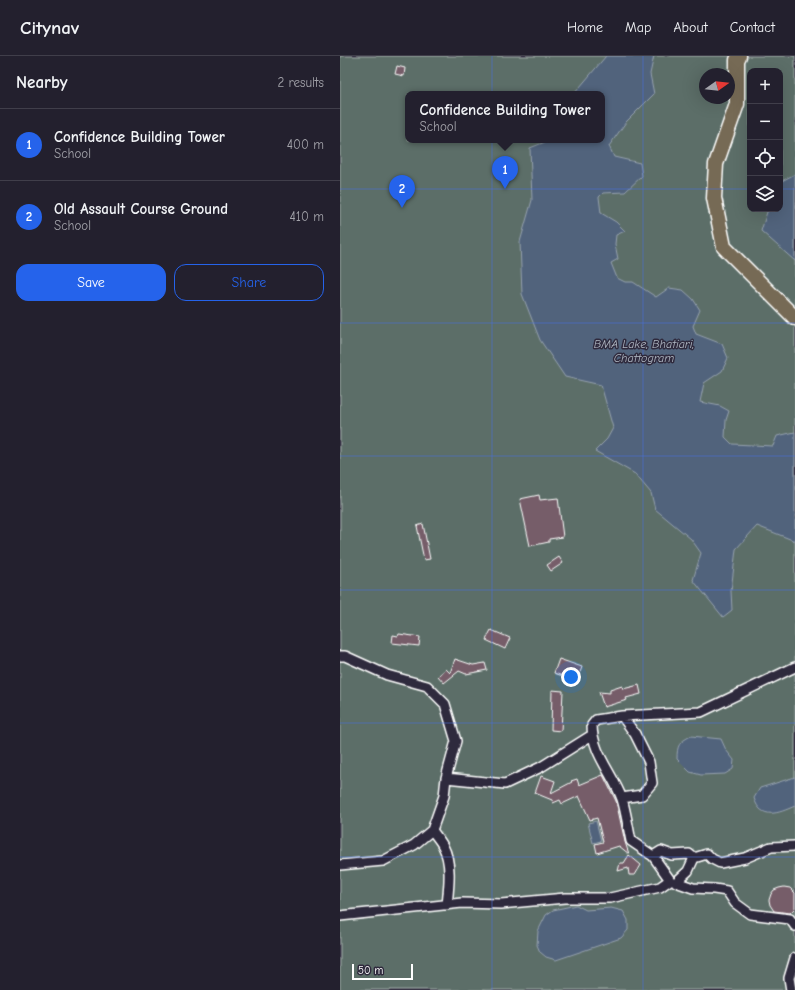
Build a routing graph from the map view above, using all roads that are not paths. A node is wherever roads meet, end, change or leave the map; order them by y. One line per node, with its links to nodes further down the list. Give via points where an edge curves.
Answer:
1 (739, 56): 2 (main road, via 737,104 716,164 714,198 724,247)
2 (795, 318)
3 (342, 655): 7 (street, via 387,675 427,686 445,704 456,741)
4 (795, 667): 5 (street, via 702,712)
5 (622, 716): 6 (street, via 596,720 592,725); 8 (street, via 635,734 649,762 652,783 642,795)
6 (592, 735): 7 (street, via 541,767 505,784); 8 (street, via 602,761)
7 (446, 778): 9 (street, via 444,796)
8 (622, 798): 11 (street, via 631,841)
9 (432, 830): 13 (street, via 414,845 383,860); 15 (street, via 443,846 448,864 450,884)
10 (795, 846): 12 (street, via 771,847 744,858 720,863 707,854)
11 (653, 856): 12 (street, via 661,851 672,855 689,854); 14 (street)
12 (694, 858): 14 (street, via 688,871)
13 (340, 865)
14 (673, 881): 15 (street, via 660,887 610,898); 17 (street, via 693,888 726,891 750,914 790,919)
15 (447, 905): 16 (street)
16 (340, 916)
17 (795, 926)
18 (795, 958): 19 (street, via 789,978)
19 (791, 990)

